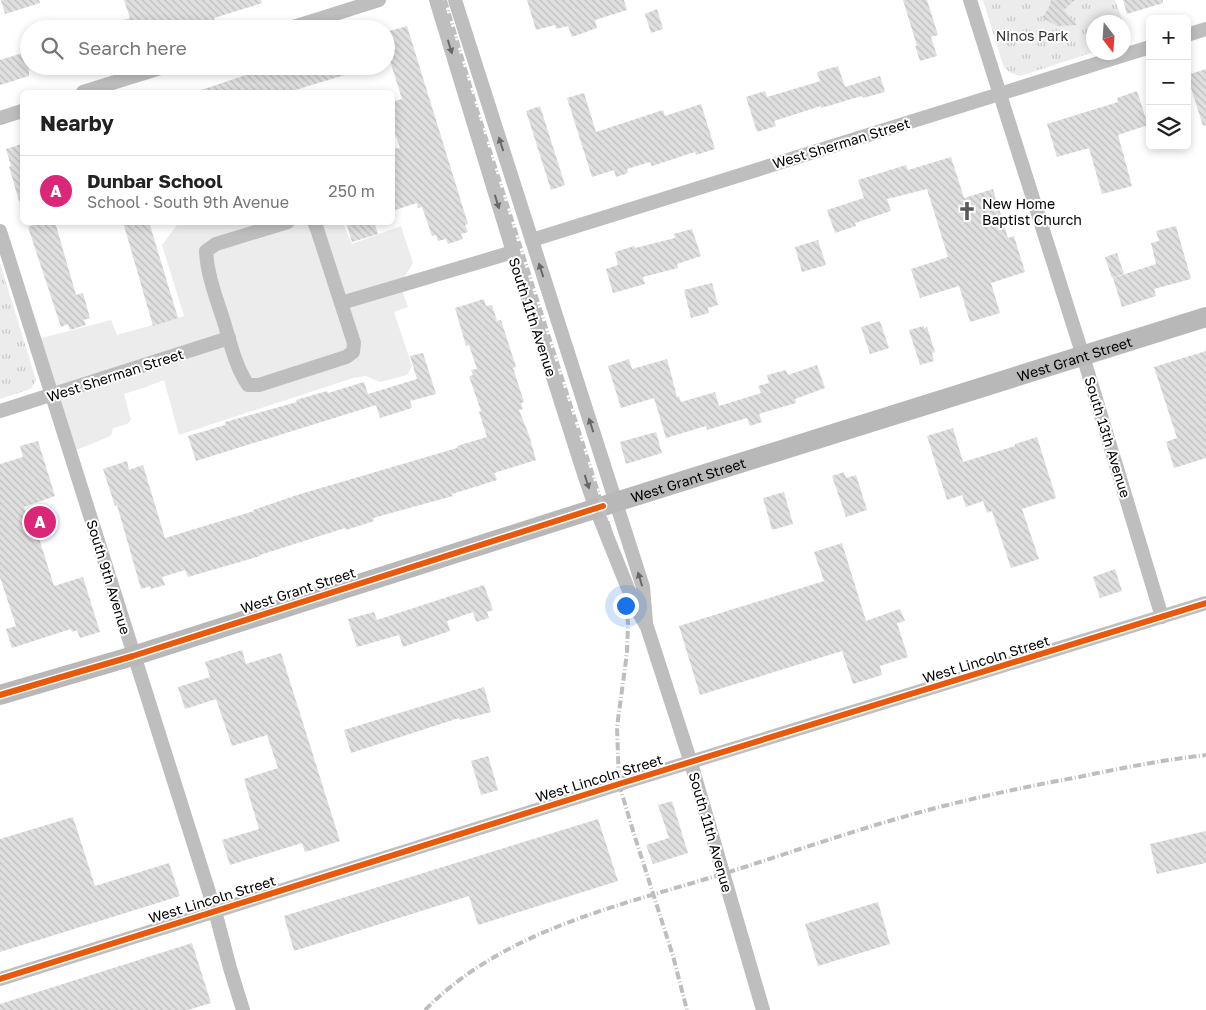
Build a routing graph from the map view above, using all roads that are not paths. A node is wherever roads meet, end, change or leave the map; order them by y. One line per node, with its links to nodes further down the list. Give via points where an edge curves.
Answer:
1 (379, 0): 5 (street)
2 (436, 0): 18 (street, South 11th Avenue, one-way to 18)
3 (456, 0): 17 (street, South 11th Avenue, one-way to 3)
4 (970, 0): 11 (street, South 13th Avenue)
5 (316, 20)
6 (1206, 29): 7 (street)
7 (1191, 34)
8 (1146, 47): 11 (street, West Sherman Street)
9 (138, 75): 10 (street)
10 (89, 90)
11 (999, 94): 17 (street, West Sherman Street); 22 (street, South 13th Avenue)
12 (20, 112): 13 (street)
13 (0, 118)
14 (278, 225): 21 (street, via 216,244 206,251 206,264)
15 (316, 225): 19 (street)
16 (0, 231): 23 (street, South 9th Avenue)
17 (532, 240): 25 (street, South 11th Avenue, one-way to 17)
18 (513, 252): 19 (street); 26 (street, South 11th Avenue, one-way to 26)
19 (341, 303): 21 (street, via 354,343 353,352 259,385 248,385 242,376)
20 (1206, 318): 22 (main road, West Grant Street)
21 (229, 338): 23 (street, West Sherman Street)
22 (1083, 356): 25 (main road, West Grant Street); 28 (street, South 13th Avenue)
23 (51, 395): 24 (street, West Sherman Street); 30 (street, South 9th Avenue)
24 (0, 411)
25 (616, 502): 26 (main road, West Grant Street); 29 (street, South 11th Avenue, one-way to 25, via 643,587)
26 (596, 509): 29 (street, South 11th Avenue, via 635,606); 30 (main road, West Grant Street)
27 (1206, 604): 28 (street, West Lincoln Street)
28 (1162, 617): 32 (street, West Lincoln Street)
29 (647, 627): 32 (street, South 11th Avenue)
30 (133, 656): 31 (main road, West Grant Street); 33 (street, South 9th Avenue)
31 (0, 695)
32 (691, 763): 33 (street, West Lincoln Street); 36 (street, South 11th Avenue)
33 (215, 911): 34 (street, West Lincoln Street); 35 (street, South 9th Avenue)
34 (0, 979)
35 (243, 1010)
36 (763, 1010)

